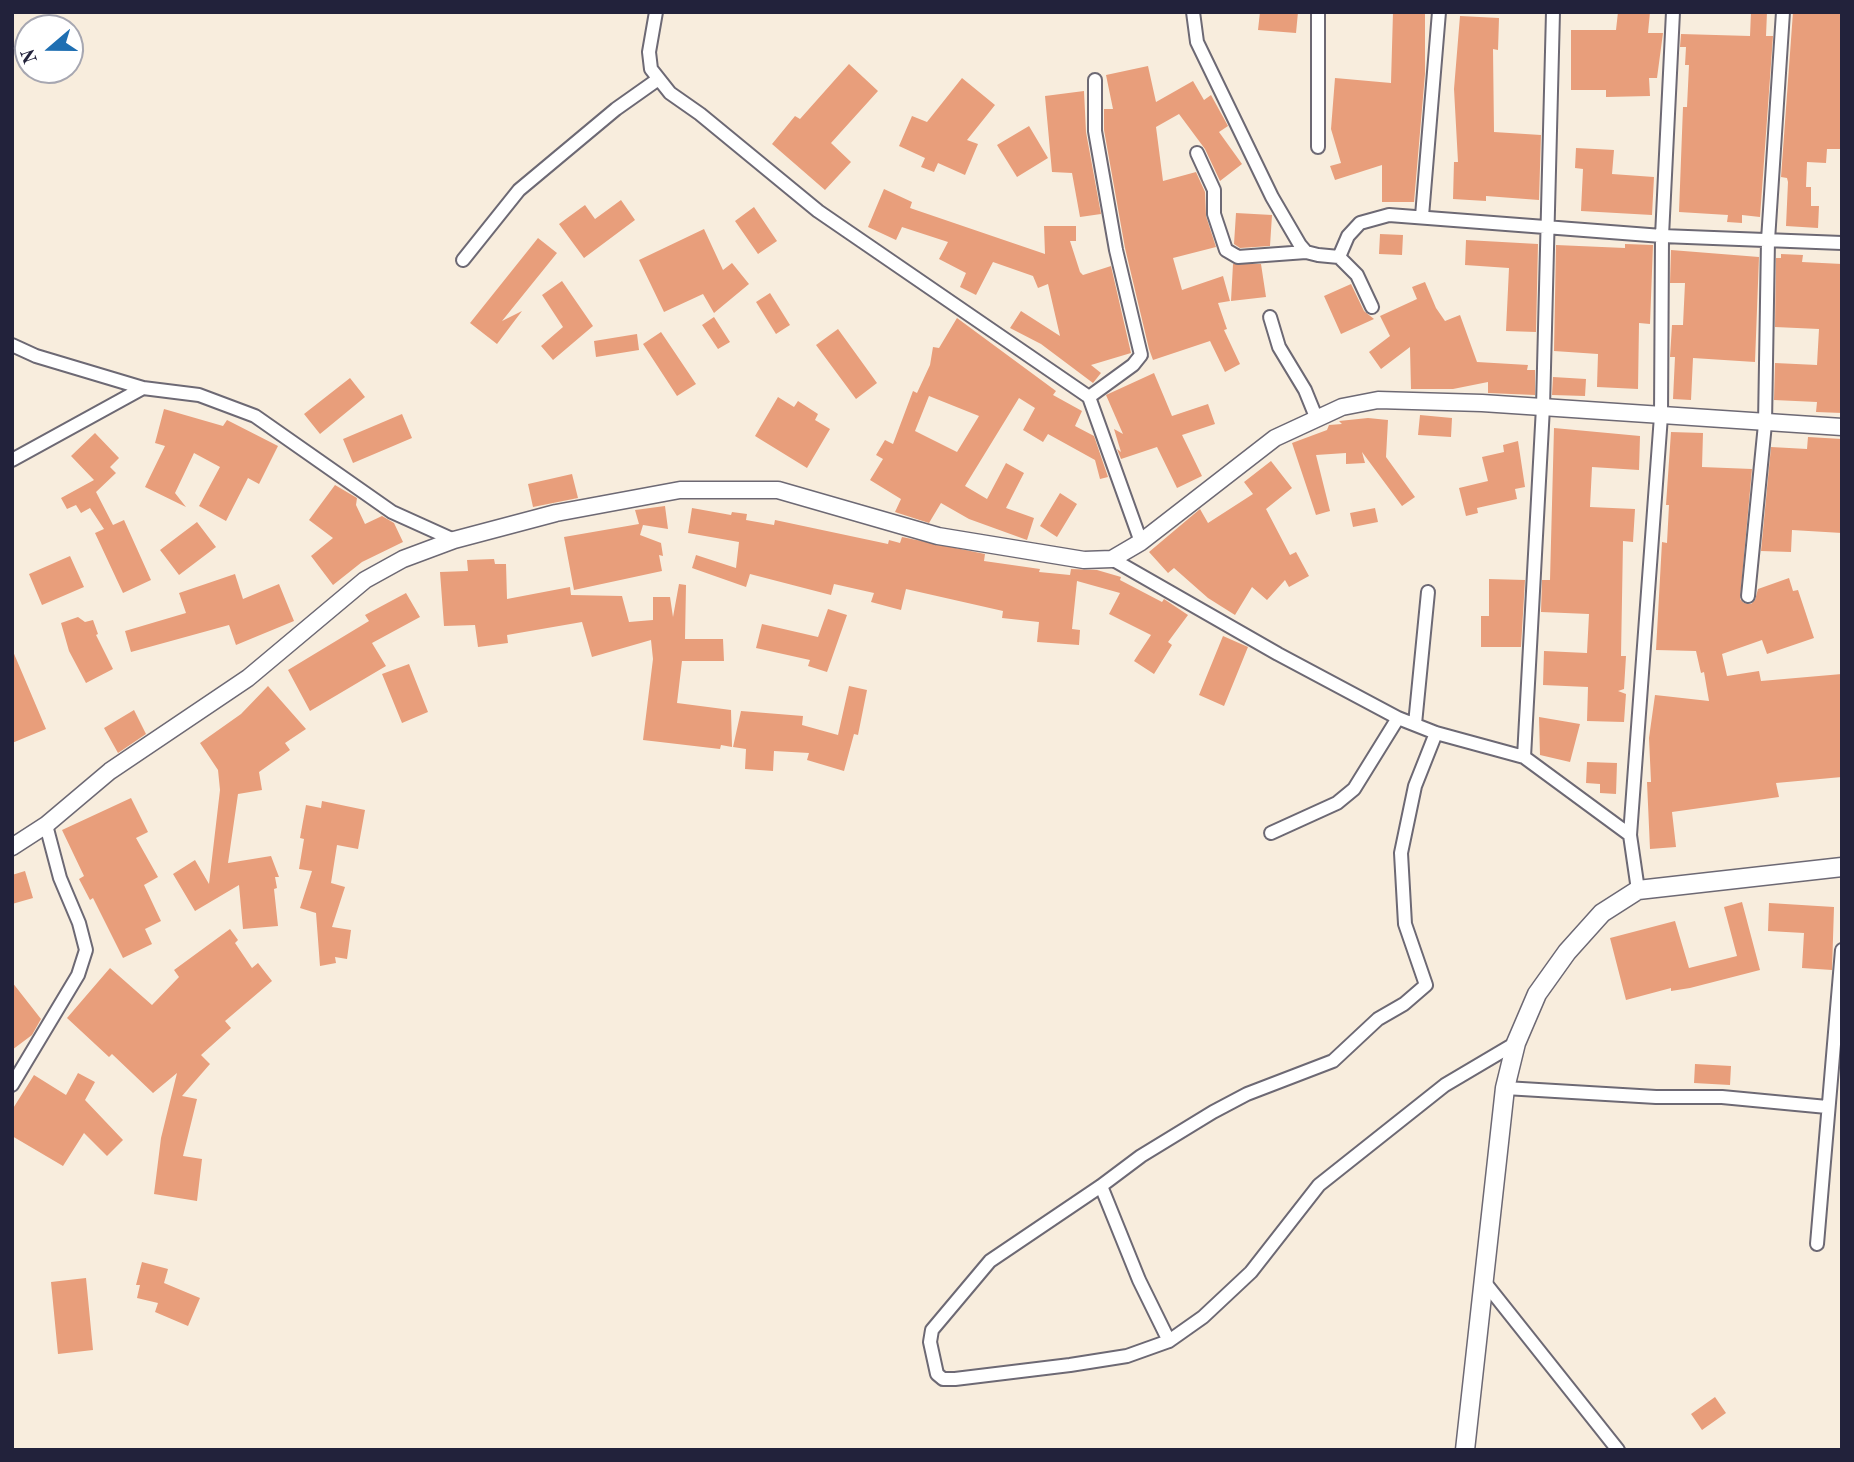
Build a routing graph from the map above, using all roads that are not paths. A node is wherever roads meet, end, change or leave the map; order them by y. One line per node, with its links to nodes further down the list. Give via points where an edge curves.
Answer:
1 (656, 12): 8 (street, via 649,52)
2 (1193, 12): 17 (street, via 1197,42 1272,197)
3 (1318, 12): 10 (street)
4 (1439, 12): 12 (street)
5 (1553, 12): 13 (street)
6 (1673, 12): 14 (street)
7 (1783, 12): 15 (street)
8 (657, 80): 19 (street, via 519,190); 24 (street, via 818,211)
9 (1095, 80): 24 (street, via 1095,131 1116,250 1141,346 1133,365)
10 (1318, 146)
11 (1197, 153): 17 (street, via 1214,190 1214,214 1226,250 1238,257)
12 (1422, 216): 13 (street); 18 (street, via 1390,215 1360,223)
13 (1546, 226): 14 (street); 25 (street)
14 (1662, 236): 15 (street); 26 (street)
15 (1768, 240): 16 (street); 28 (street)
16 (1842, 243)
17 (1306, 251): 18 (street)
18 (1339, 257): 20 (street, via 1357,275)
19 (464, 260)
20 (1372, 307)
21 (1270, 317): 27 (street, via 1279,347)
22 (12, 345): 23 (street)
23 (143, 388): 30 (street); 31 (street, via 198,396 256,416 392,512)
24 (1089, 397): 32 (street)
25 (1542, 407): 26 (street); 27 (street, via 1378,400); 39 (street)
26 (1661, 416): 28 (street); 42 (street)
27 (1316, 417): 32 (street, via 1275,438)
28 (1765, 424): 29 (street); 35 (street)
29 (1842, 427)
30 (12, 460)
31 (454, 540): 33 (street, via 556,513 680,490 732,487 778,490 938,536 1084,560); 40 (street, via 403,559 365,580 248,678 110,771)
32 (1141, 542): 33 (street)
33 (1112, 559): 36 (street)
34 (1428, 592): 37 (street)
35 (1748, 596)
36 (1398, 718): 37 (street); 41 (street, via 1354,789 1337,803)
37 (1415, 724): 38 (street)
38 (1436, 733): 39 (street); 51 (street, via 1415,786 1401,853 1405,924 1426,985 1378,1019 1333,1061 1213,1112)
39 (1524, 757): 42 (street)
40 (46, 825): 43 (street); 48 (street, via 86,950 78,975)
41 (1271, 833)
42 (1630, 835): 45 (street)
43 (12, 847)
44 (1842, 867): 45 (main road)
45 (1638, 890): 47 (main road, via 1602,913 1567,952 1537,994)
46 (1842, 950): 50 (street)
47 (1516, 1043): 49 (main road); 54 (street, via 1445,1085 1319,1185 1251,1272 1203,1317)
48 (12, 1085)
49 (1505, 1088): 50 (street, via 1722,1097); 53 (main road)
50 (1827, 1107): 52 (street)
51 (1101, 1186): 54 (street); 54 (street, via 990,1261 932,1331 937,1374 955,1379 1070,1365 1126,1356)
52 (1817, 1244)
53 (1486, 1283): 55 (main road); 56 (street)
54 (1169, 1341)
55 (1465, 1450)
56 (1618, 1450)

